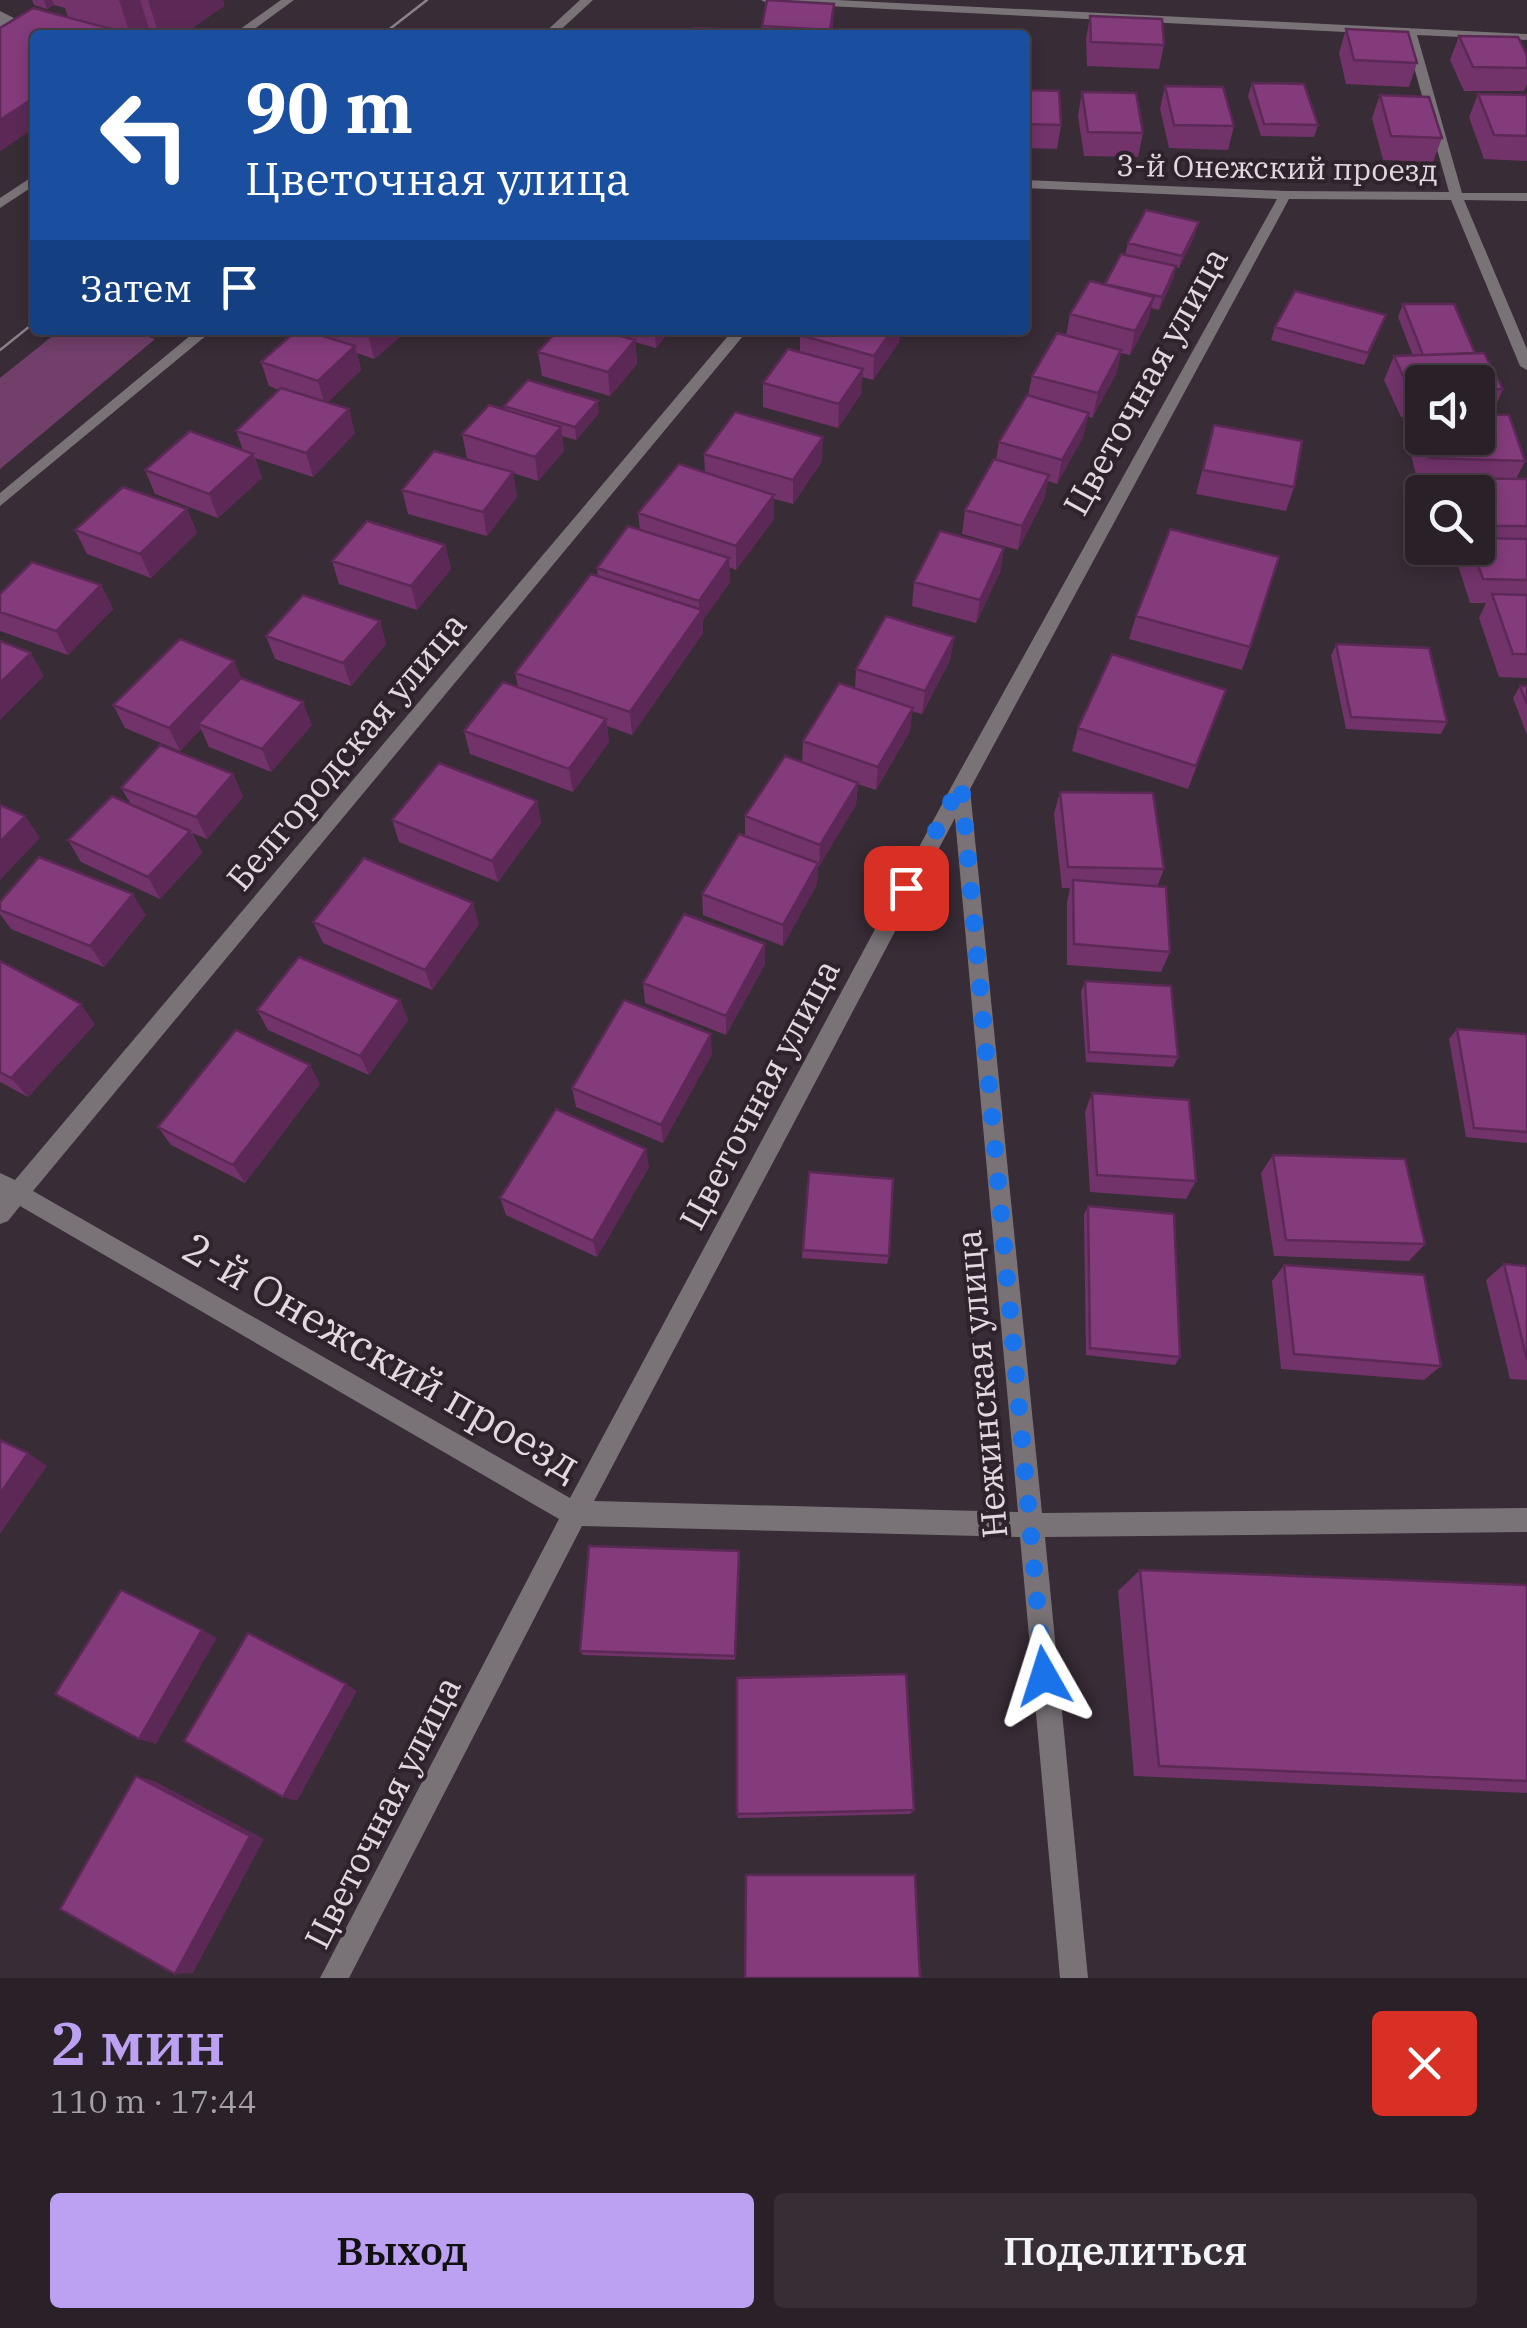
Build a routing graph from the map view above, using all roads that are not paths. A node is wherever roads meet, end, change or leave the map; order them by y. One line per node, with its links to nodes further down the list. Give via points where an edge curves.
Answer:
1 (288, 0): 6 (street)
2 (587, 0): 7 (street)
3 (767, 0): 8 (street)
4 (0, 14): 5 (street, via 8,18)
5 (0, 28)
6 (245, 30)
7 (554, 30)
8 (1411, 34): 9 (street); 13 (street)
9 (1527, 37)
10 (30, 183): 15 (street)
11 (1030, 184): 12 (street, 3-й Онежский проезд)
12 (1285, 195): 13 (street, 3-й Онежский проезд); 20 (street, Цветочная улица)
13 (1456, 196): 14 (street, 3-й Онежский проезд); 18 (street)
14 (1527, 197)
15 (0, 204)
16 (200, 335): 19 (street)
17 (737, 335): 21 (street, Белгородская улица)
18 (1527, 366)
19 (0, 502)
20 (961, 783): 23 (street, Цветочная улица); 25 (street, Нежинская улица)
21 (9, 1187): 22 (street, Белгородская улица); 23 (street, 2-й Онежский проезд)
22 (0, 1214)
23 (572, 1513): 25 (street, 2-й Онежский проезд); 26 (street, Цветочная улица)
24 (1527, 1520): 25 (street, 2-й Онежский проезд)
25 (1030, 1525): 27 (street, Нежинская улица)
26 (334, 1978)
27 (1074, 1978)

